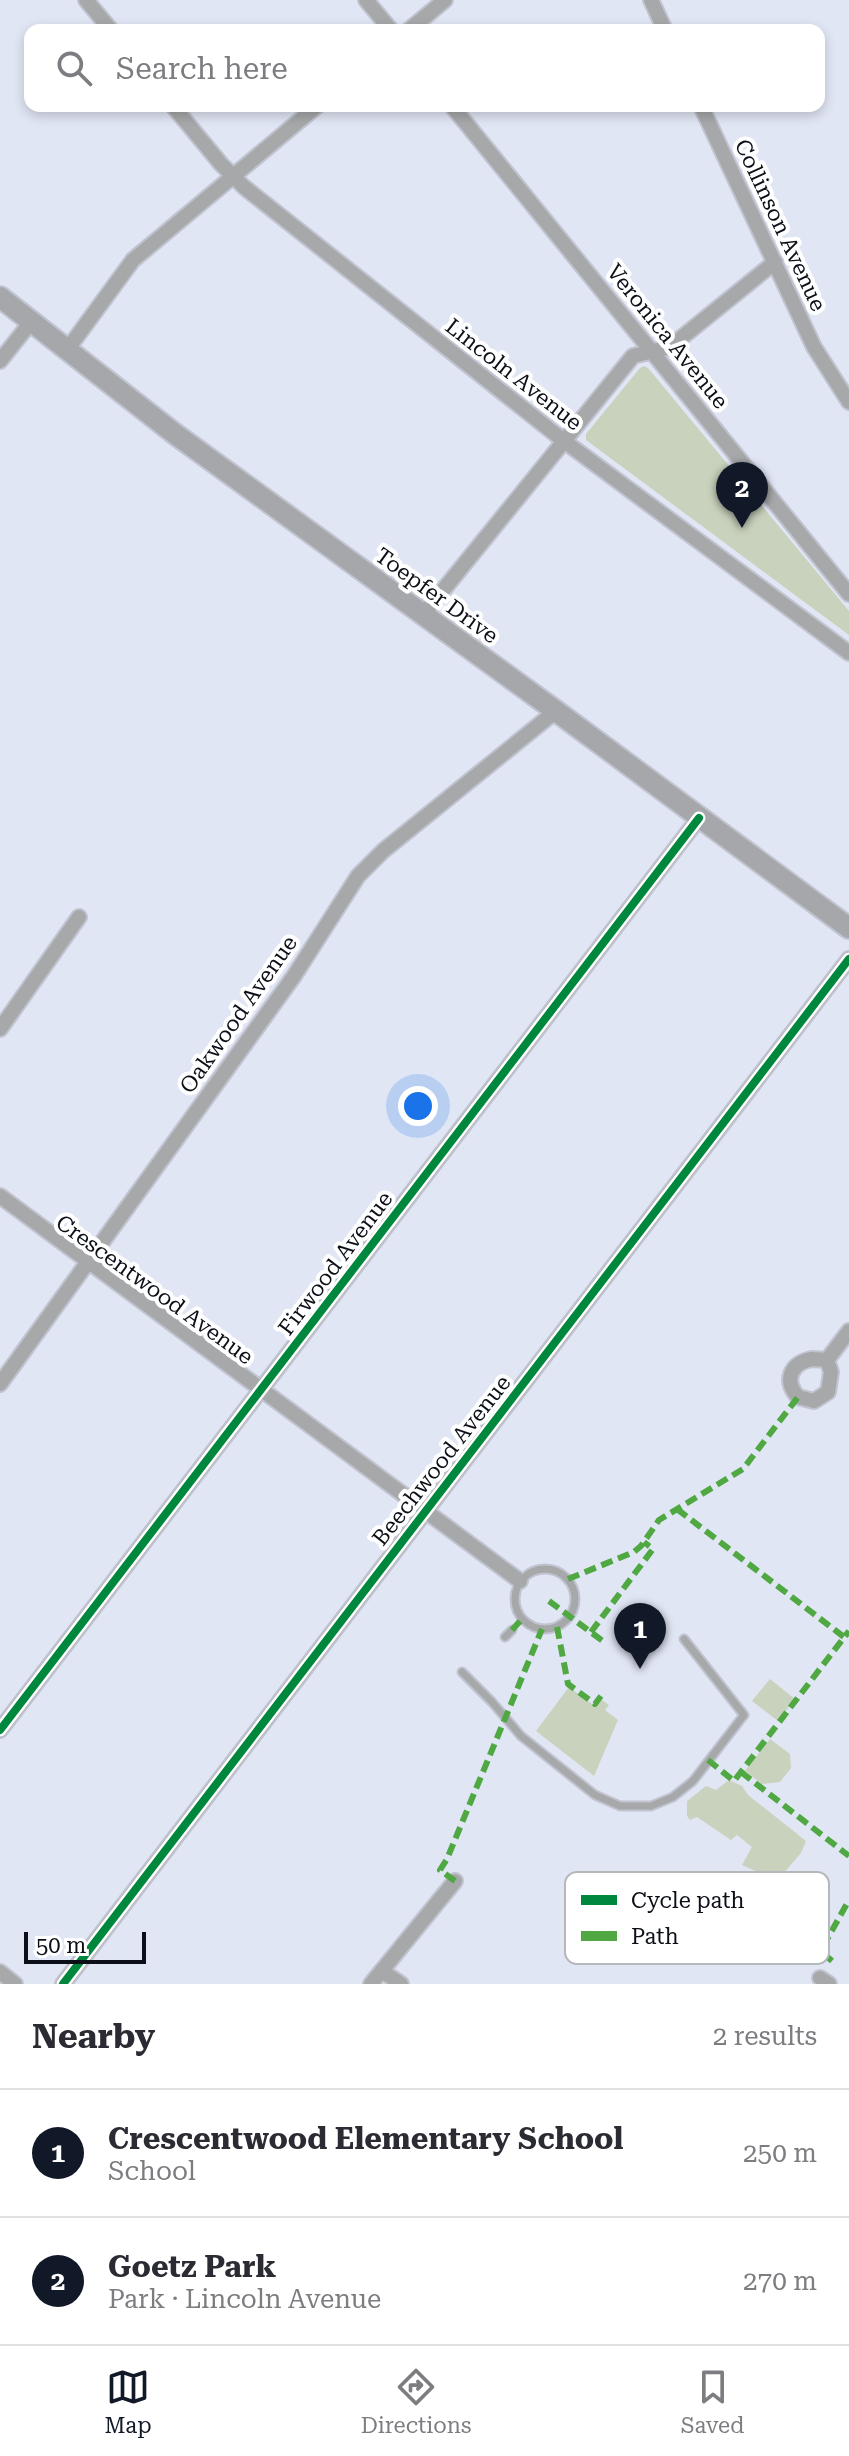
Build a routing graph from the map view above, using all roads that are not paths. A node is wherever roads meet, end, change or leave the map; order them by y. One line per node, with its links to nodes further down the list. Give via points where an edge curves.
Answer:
1 (86, 0): 5 (street)
2 (366, 0): 6 (street)
3 (445, 0): 7 (street)
4 (651, 0): 8 (street)
5 (106, 24)
6 (386, 24)
7 (416, 24)
8 (662, 24)
9 (178, 112): 13 (street, Lincoln Avenue)
10 (310, 112): 13 (street)
11 (457, 112): 18 (street, Veronica Avenue)
12 (704, 112): 14 (street, Collinson Avenue)
13 (232, 176): 17 (street, via 133,260); 21 (street, Lincoln Avenue)
14 (775, 262): 18 (street, via 670,347); 20 (street, Collinson Avenue, via 814,347)
15 (0, 297): 16 (street, Toepfer Drive)
16 (31, 322): 17 (street, Toepfer Drive); 19 (street)
17 (67, 350): 23 (street, Toepfer Drive)
18 (653, 352): 21 (street, via 633,356); 22 (street, Veronica Avenue)
19 (0, 361)
20 (849, 402)
21 (564, 441): 23 (street); 24 (street, Lincoln Avenue)
22 (849, 594)
23 (423, 615): 25 (street, Toepfer Drive)
24 (849, 653)
25 (556, 711): 26 (street, Toepfer Drive); 32 (street, Oakwood Avenue, via 358,876 294,976)
26 (699, 818): 28 (street, Toepfer Drive); 36 (street, Firwood Avenue)
27 (79, 917): 30 (street)
28 (849, 928)
29 (849, 959): 37 (street, Beechwood Avenue)
30 (0, 1029)
31 (0, 1196): 32 (street, Crescentwood Avenue)
32 (86, 1263): 35 (street, Oakwood Avenue); 36 (street, Crescentwood Avenue)
33 (849, 1331): 34 (street)
34 (827, 1360)
35 (0, 1384)
36 (261, 1390): 37 (street, Crescentwood Avenue); 43 (street, Firwood Avenue)
37 (423, 1512): 38 (street, Crescentwood Avenue); 48 (street, Beechwood Avenue)
38 (520, 1581): 38 (lane, via 516,1607 533,1627 557,1627 570,1616 575,1605 568,1579 544,1569)
39 (512, 1630): 40 (lane)
40 (505, 1637)
41 (684, 1639): 42 (lane, via 744,1715 693,1781 651,1806 620,1806 595,1795 521,1736)
42 (462, 1672)
43 (0, 1730)
44 (455, 1881): 45 (street)
45 (382, 1971): 49 (street); 50 (street)
46 (0, 1972): 47 (street)
47 (15, 1984)
48 (63, 1984)
49 (371, 1984)
50 (401, 1984)

